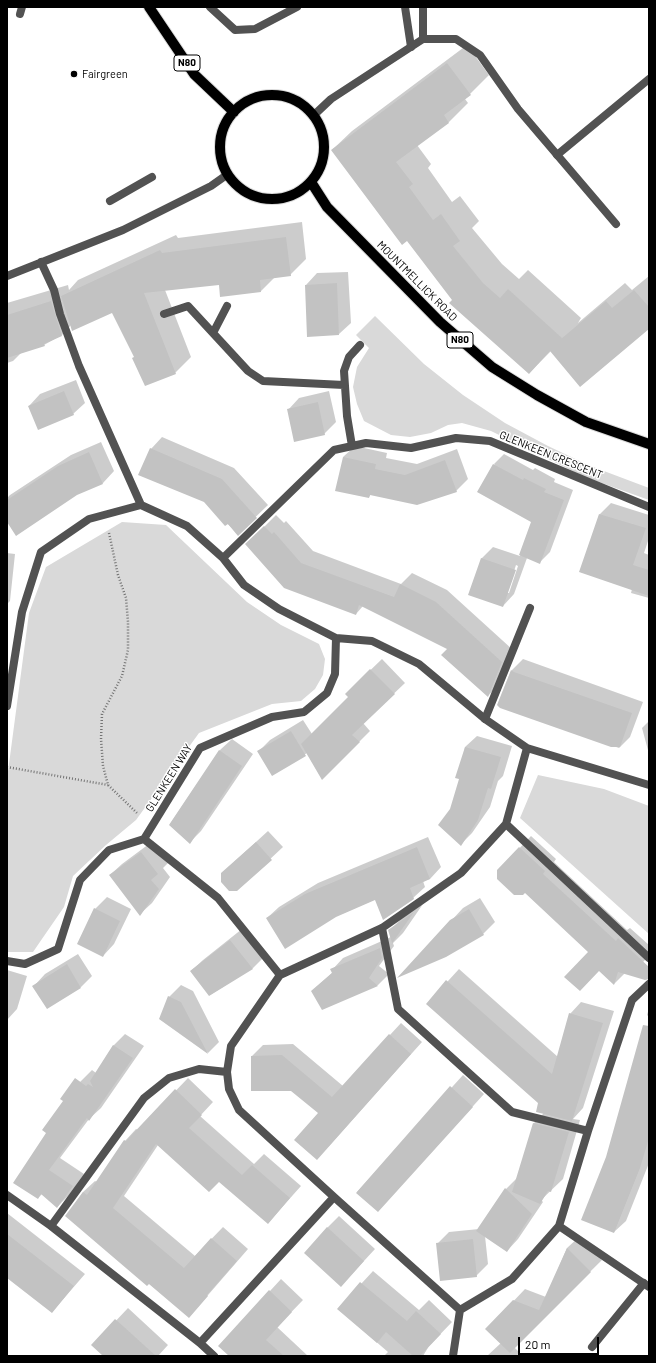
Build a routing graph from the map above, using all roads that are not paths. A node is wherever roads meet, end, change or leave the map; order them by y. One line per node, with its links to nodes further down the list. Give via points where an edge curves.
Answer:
1 (149, 7): 9 (main road, N80, via 194,74)
2 (210, 7): 3 (street, via 235,30 255,29)
3 (297, 7)
4 (405, 7): 7 (street)
5 (423, 7): 6 (street)
6 (422, 39): 7 (street); 11 (street, via 456,39 480,55 518,109)
7 (411, 47): 10 (street, via 331,99)
8 (649, 79): 11 (street)
9 (234, 112): 10 (main road, via 245,102 274,95 290,98 303,105); 12 (main road, via 225,126 220,142)
10 (314, 116): 14 (main road, via 322,131 325,149 321,167)
11 (557, 155): 16 (street)
12 (228, 174): 14 (main road, via 238,186 251,195 267,199 283,198 298,192); 17 (street, via 211,186 123,230)
13 (152, 177): 15 (street)
14 (311, 182): 24 (main road, MOUNTMELLICK ROAD / N80, via 327,207 440,322 492,367 586,422)
15 (110, 201)
16 (616, 224)
17 (41, 262): 18 (street); 26 (street, via 54,290 79,366)
18 (7, 276)
19 (227, 306): 21 (street)
20 (164, 314): 21 (street, via 188,306)
21 (213, 333): 23 (street, via 248,372 263,381)
22 (360, 345): 23 (street, via 349,357 344,372)
23 (344, 385): 25 (street)
24 (649, 444)
25 (352, 446): 27 (street, GLENKEEN CRESCENT, via 366,444 411,448 456,438 490,441); 28 (street, GLENKEEN CRESCENT, via 334,450)
26 (141, 505): 28 (street, via 187,526); 31 (street, via 89,519 41,552 22,612)
27 (649, 507)
28 (223, 558): 30 (street, via 244,585 279,609)
29 (530, 608): 32 (street)
30 (336, 638): 32 (street, via 372,641 419,664); 36 (street, GLENKEEN WAY, via 335,674 327,693 304,712 272,716 200,748)
31 (7, 706)
32 (485, 719): 33 (street)
33 (527, 748): 34 (street); 35 (street)
34 (649, 785)
35 (506, 824): 37 (street, via 461,873); 38 (street)
36 (144, 839): 39 (street, via 109,850 80,880 58,949 25,964); 40 (street, via 218,898)
37 (382, 928): 40 (street); 43 (street, via 398,1009 512,1112)
38 (649, 958)
39 (7, 961)
40 (280, 975): 42 (street, via 231,1046)
41 (649, 984): 43 (street, via 632,1000)
42 (227, 1072): 45 (street, via 229,1089 239,1110); 46 (street, via 199,1069 169,1078 144,1098)
43 (588, 1131): 47 (street)
44 (7, 1195): 46 (street)
45 (334, 1198): 49 (street); 50 (street)
46 (51, 1226): 50 (street)
47 (559, 1226): 48 (street); 49 (street, via 512,1279)
48 (646, 1285): 51 (street)
49 (460, 1310): 53 (street)
50 (200, 1343): 52 (street)
51 (592, 1347)
52 (214, 1356)
53 (453, 1356)

